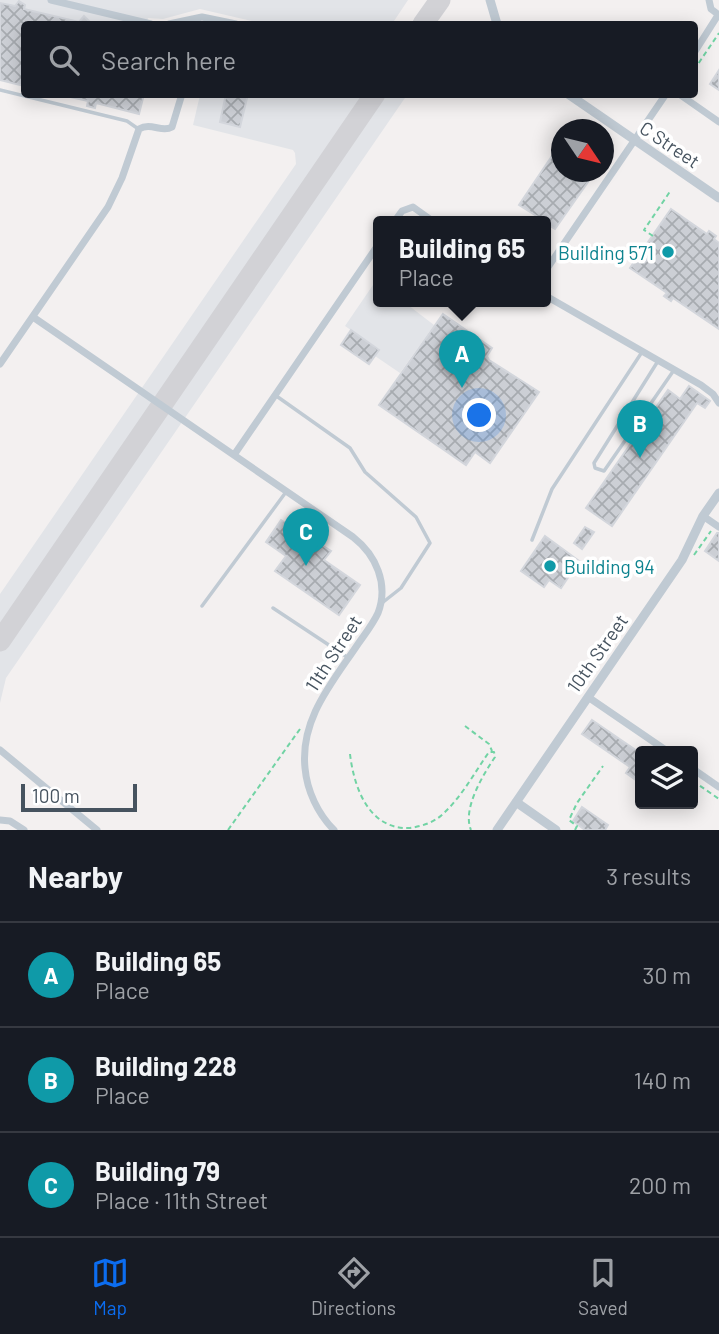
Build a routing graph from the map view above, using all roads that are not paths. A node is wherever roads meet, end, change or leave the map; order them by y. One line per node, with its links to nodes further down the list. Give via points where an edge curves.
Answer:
1 (51, 0): 5 (street)
2 (490, 0): 6 (street)
3 (709, 0): 4 (street)
4 (718, 15): 7 (street)
5 (138, 21)
6 (496, 21)
7 (698, 48)
8 (0, 90): 9 (lane)
9 (21, 95)
10 (33, 98): 16 (lane, via 127,121)
11 (182, 98): 16 (street, via 173,127)
12 (574, 98): 17 (street, C Street)
13 (663, 98): 17 (street)
14 (685, 98): 15 (street)
15 (719, 122)
16 (139, 129): 24 (street, via 108,207)
17 (635, 141): 18 (street, C Street); 22 (street)
18 (719, 198)
19 (398, 216): 20 (street, via 410,207)
20 (426, 216)
21 (373, 252): 29 (street)
22 (551, 263)
23 (551, 299): 25 (street)
24 (33, 317): 27 (street); 31 (street, 11th Street)
25 (642, 352): 26 (street); 36 (lane, via 552,489)
26 (658, 361): 28 (street); 28 (lane, via 594,463 600,471 634,431)
27 (0, 365)
28 (674, 370): 30 (street, via 708,390)
29 (275, 395): 31 (street); 37 (lane, via 350,448 365,472 416,517 428,536 430,543 401,588)
30 (719, 403)
31 (234, 455): 32 (street, 11th Street)
32 (286, 491): 37 (street, 11th Street, via 365,548 381,582); 38 (lane)
33 (719, 493): 34 (street, 10th Street)
34 (703, 516): 35 (street); 41 (street, 10th Street, via 682,560)
35 (719, 527)
36 (532, 540)
37 (380, 605): 40 (street, 11th Street)
38 (202, 606)
39 (273, 608): 40 (lane)
40 (349, 658): 50 (street, 11th Street, via 314,712 304,747 312,796)
41 (587, 697): 42 (street); 46 (street, 10th Street)
42 (660, 746)
43 (0, 750): 49 (street)
44 (698, 772): 45 (street)
45 (719, 787)
46 (516, 802): 51 (street, 10th Street); 52 (street)
47 (0, 820): 48 (street)
48 (24, 830)
49 (97, 830)
50 (334, 830)
51 (497, 830)
52 (556, 830)

